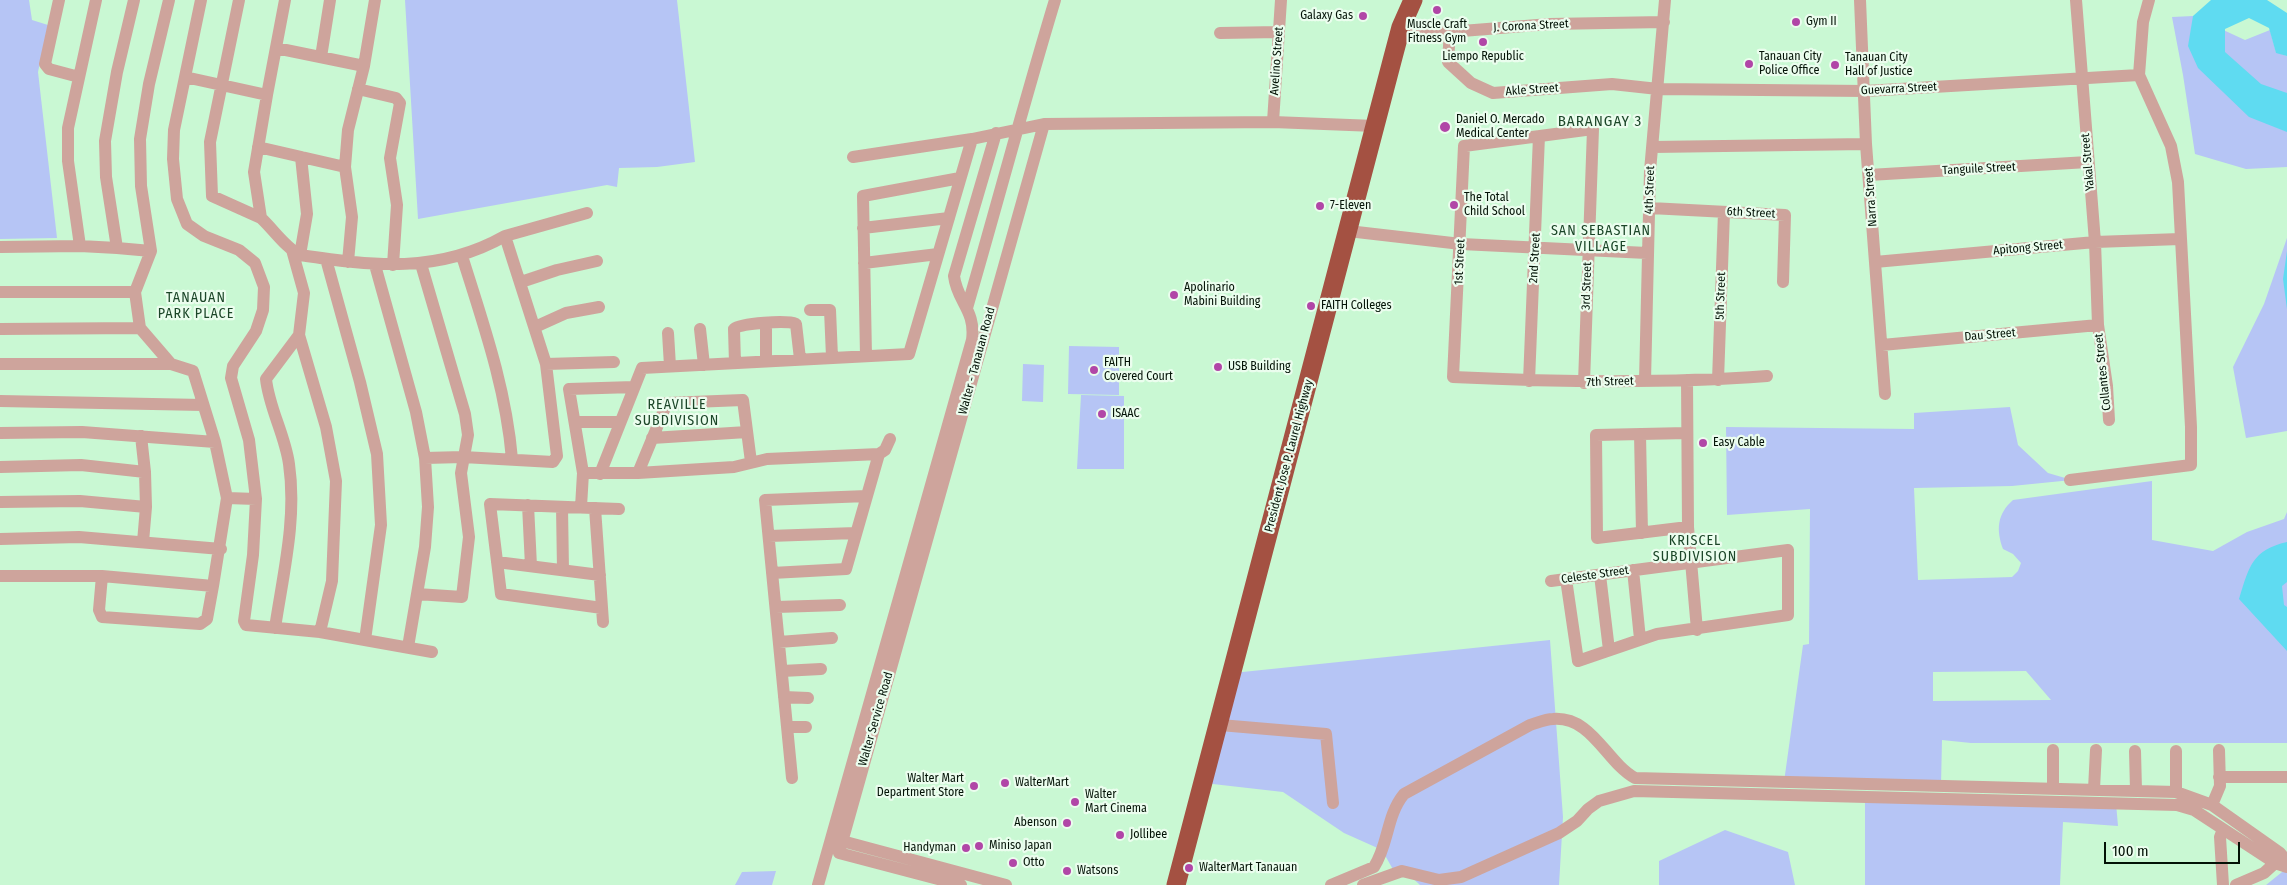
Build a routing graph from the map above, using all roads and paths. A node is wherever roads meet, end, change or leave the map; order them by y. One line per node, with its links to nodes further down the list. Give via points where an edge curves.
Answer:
1 (59, 0): 28 (street, via 45,64 49,69)
2 (96, 0): 28 (street)
3 (134, 0): 65 (street, via 105,141 106,177)
4 (169, 0): 67 (street, via 140,139 141,186)
5 (201, 0): 27 (street)
6 (239, 0): 30 (street)
7 (285, 0): 23 (street)
8 (330, 0): 24 (street)
9 (376, 0): 25 (street)
10 (1055, 0): 38 (street)
11 (1281, 0): 21 (street, Avelino Street)
12 (1403, 0): 20 (highway, President Jose P. Laurel Highway)
13 (1413, 0): 20 (highway, President Jose P. Laurel Highway)
14 (1665, 0): 18 (street, 4th Street)
15 (1860, 0): 33 (street, Narra Street)
16 (2076, 0): 29 (street, Yakal Street)
17 (2149, 0): 26 (street, via 2143,22)
18 (1664, 22): 19 (street, J. Corona Street); 32 (street, 4th Street)
19 (1450, 30): 20 (street, J. Corona Street); 32 (street, Akle Street, via 1448,62 1471,83 1493,93 1612,84)
20 (1400, 31): 37 (highway, President Jose P. Laurel Highway)
21 (1279, 32): 22 (street); 35 (street, Avelino Street)
22 (1220, 33)
23 (276, 48): 24 (street); 34 (street)
24 (321, 57): 25 (street)
25 (364, 66): 31 (street)
26 (2139, 75): 29 (street, Guevarra Street); 59 (street, via 2171,146 2178,182)
27 (185, 76): 30 (street); 142 (street, via 174,130 177,200 187,224 204,236 239,250 255,263 264,287 264,310 256,331 234,366 231,378 250,440)
28 (79, 77): 62 (street, via 68,136 68,161)
29 (2080, 78): 33 (street, Guevarra Street); 47 (street, Yakal Street)
30 (221, 85): 34 (street); 54 (street, via 210,142 212,196)
31 (358, 90): 48 (street, via 348,130); 79 (street, via 396,98 400,103 390,158 397,205)
32 (1658, 90): 33 (street, Guevarra Street); 44 (street, 4th Street)
33 (1865, 91): 42 (street, Narra Street)
34 (267, 95): 43 (street)
35 (1273, 122): 36 (street); 37 (street)
36 (1044, 124): 38 (street); 171 (street, Walter - Tanauan Road)
37 (1375, 126): 57 (highway, President Jose P. Laurel Highway)
38 (1016, 129): 39 (street); 85 (street)
39 (996, 132): 41 (street); 85 (street, via 954,276)
40 (1539, 136): 61 (street, 1st Street, via 1464,146); 64 (street, 2nd Street); 66 (street, 3rd Street, via 1593,129)
41 (972, 139): 46 (street); 50 (street)
42 (1866, 144): 44 (street); 49 (street, Narra Street)
43 (258, 147): 45 (street); 54 (street, via 254,172)
44 (1653, 147): 51 (street, 4th Street)
45 (301, 157): 48 (street); 68 (street, via 307,214)
46 (853, 157)
47 (2088, 162): 49 (street, Tanguile Street); 60 (street, Yakal Street)
48 (345, 167): 74 (street, via 352,217)
49 (1869, 176): 75 (street, Narra Street)
50 (960, 178): 55 (street); 56 (street, via 863,196)
51 (1650, 208): 52 (street, 6th Street); 69 (street, 4th Street)
52 (1724, 212): 81 (street, 6th Street, via 1785,215); 110 (street, 5th Street)
53 (587, 214): 58 (street)
54 (261, 218): 68 (street)
55 (949, 218): 56 (street); 70 (street)
56 (863, 228): 76 (street)
57 (1348, 231): 61 (street); 190 (highway, President Jose P. Laurel Highway)
58 (505, 236): 71 (street); 80 (street)
59 (2180, 238): 60 (street, Apitong Street); 139 (street, via 2192,427 2191,465)
60 (2095, 242): 75 (street, Apitong Street); 88 (street, Yakal Street)
61 (1461, 244): 64 (street); 108 (street, 1st Street)
62 (80, 246): 63 (street); 65 (street)
63 (0, 247)
64 (1536, 247): 66 (street); 111 (street, 2nd Street)
65 (117, 248): 67 (street)
66 (1589, 250): 69 (street); 113 (street, 3rd Street)
67 (151, 251): 83 (street)
68 (296, 253): 72 (street); 94 (street, via 304,293)
69 (1647, 253): 112 (street, 4th Street)
70 (938, 254): 76 (street); 96 (street, via 910,354)
71 (462, 256): 77 (street); 132 (street, via 496,365 508,418)
72 (326, 259): 74 (street); 181 (street, via 376,454 381,525)
73 (597, 261): 80 (street)
74 (348, 262): 78 (street)
75 (1875, 262): 95 (street, Narra Street)
76 (864, 263): 96 (street)
77 (421, 264): 79 (street); 130 (street, via 465,414 468,435)
78 (375, 265): 79 (street); 131 (street, via 416,412)
79 (393, 265)
80 (521, 282): 89 (street)
81 (1783, 282)
82 (0, 292): 83 (street)
83 (135, 292): 90 (street)
84 (598, 307): 89 (street, via 566,313)
85 (967, 308): 213 (street, via 974,327 972,340)
86 (810, 310): 97 (street, via 830,310)
87 (766, 323): 98 (street, via 796,324); 99 (street); 101 (street, via 734,329)
88 (2098, 325): 95 (street, Dau Street); 118 (street, Collantes Street)
89 (534, 327): 104 (street)
90 (140, 328): 91 (street); 103 (street)
91 (0, 329)
92 (700, 329): 105 (street)
93 (668, 333): 106 (street)
94 (299, 335): 176 (street, via 266,378 268,397 289,462 292,520); 178 (street, via 326,427 336,481 332,582)
95 (1882, 345): 115 (street, Narra Street)
96 (866, 356): 97 (street)
97 (832, 357): 98 (street)
98 (800, 359): 99 (street)
99 (766, 361): 101 (street)
100 (614, 362): 104 (street)
101 (735, 363): 105 (street)
102 (0, 364): 103 (street)
103 (171, 364): 117 (street, via 192,371)
104 (546, 364): 132 (street, via 556,460)
105 (704, 365): 106 (street)
106 (670, 366): 114 (street, via 642,368)
107 (1767, 376): 110 (street, 7th Street)
108 (1453, 377): 111 (street, 7th Street)
109 (1687, 380): 110 (street, 7th Street); 112 (street, 7th Street); 123 (street)
110 (1718, 380)
111 (1529, 381): 113 (street, 7th Street)
112 (1645, 381): 113 (street, 7th Street)
113 (1584, 383)
114 (634, 387): 119 (street, via 570,389); 120 (street)
115 (1885, 394)
116 (0, 402): 117 (street)
117 (204, 405): 128 (street)
118 (2109, 420)
119 (575, 422): 120 (street); 136 (street)
120 (620, 422): 138 (street)
121 (747, 432): 126 (street); 126 (street, via 743,400 666,403); 133 (street)
122 (0, 433): 125 (street, via 82,432)
123 (1687, 433): 124 (street); 150 (street)
124 (1640, 434): 152 (street); 152 (street, via 1596,435 1596,538)
125 (142, 436): 128 (street); 135 (street)
126 (652, 438): 137 (street)
127 (890, 439): 129 (street)
128 (215, 442): 141 (street)
129 (879, 454): 133 (street); 140 (street)
130 (463, 457): 131 (street); 132 (street); 170 (street, via 461,474 469,537 464,594 459,598)
131 (425, 458): 170 (street, via 428,507)
132 (512, 459)
133 (751, 462): 137 (street, via 734,468)
134 (0, 467): 135 (street, via 81,465)
135 (146, 472): 145 (street)
136 (583, 473): 138 (street); 147 (street)
137 (638, 473): 138 (street)
138 (600, 474)
139 (2070, 480)
140 (867, 496): 151 (street); 153 (street, via 765,500)
141 (227, 498): 142 (street); 156 (street)
142 (256, 500): 176 (street, via 244,621 246,625)
143 (0, 502): 145 (street, via 80,500)
144 (528, 505): 146 (street); 157 (street, via 490,504); 159 (street)
145 (146, 507): 155 (street)
146 (562, 507): 147 (street); 160 (street)
147 (581, 507): 148 (street)
148 (595, 508): 149 (street); 163 (street)
149 (619, 509)
150 (1688, 527): 152 (street); 158 (street)
151 (856, 533): 153 (street); 162 (street, via 846,569)
152 (1642, 533)
153 (768, 536): 162 (street)
154 (0, 538): 155 (street, via 79,537)
155 (143, 542): 156 (street)
156 (221, 548): 169 (street)
157 (496, 562): 159 (street); 173 (street, via 501,594)
158 (1690, 562): 161 (street, Celeste Street); 177 (street); 177 (street, Celeste Street, via 1788,550 1788,615)
159 (531, 566): 160 (street)
160 (563, 570): 163 (street)
161 (1633, 570): 164 (street, Celeste Street); 180 (street)
162 (772, 573): 174 (street)
163 (600, 575): 173 (street)
164 (1600, 575): 167 (street, Celeste Street); 184 (street)
165 (0, 576): 166 (street)
166 (102, 576): 169 (street); 169 (street, via 99,610 102,617 200,624 207,619)
167 (1566, 579): 168 (street, Celeste Street); 184 (street, via 1578,661)
168 (1552, 581)
169 (213, 586)
170 (417, 594): 183 (street)
171 (910, 597): 210 (street, Walter Service Road)
172 (840, 605): 174 (street)
173 (602, 608): 175 (street)
174 (776, 608): 182 (street)
175 (603, 622)
176 (275, 628): 178 (street)
177 (1698, 630): 180 (street)
178 (320, 632): 181 (street)
179 (832, 638): 182 (street)
180 (1640, 638): 184 (street)
181 (365, 640): 183 (street)
182 (779, 642): 187 (street)
183 (408, 648): 185 (street)
184 (1610, 650)
185 (432, 652)
186 (821, 669): 187 (street)
187 (782, 671): 188 (street)
188 (784, 697): 189 (street); 191 (street)
189 (808, 698)
190 (1220, 725): 207 (street, via 1326,734); 216 (highway, President Jose P. Laurel Highway)
191 (787, 727): 192 (street); 200 (street)
192 (806, 727)
193 (2054, 750): 202 (street)
194 (2096, 750): 203 (street)
195 (2135, 750): 204 (street)
196 (2176, 750): 206 (street)
197 (2219, 750): 198 (street)
198 (2219, 777): 199 (street); 208 (street, via 2220,786)
199 (2287, 777)
200 (792, 778)
201 (1634, 784): 205 (street); 212 (street, via 1599,801 1559,833 1461,878 1439,880 1402,872); 212 (street, via 1585,730 1570,721 1553,719 1530,725 1404,794 1395,805)
202 (2053, 788): 203 (street); 205 (street)
203 (2094, 789): 204 (street)
204 (2136, 790): 206 (street)
205 (1926, 792): 209 (street, via 2161,804 2194,810)
206 (2176, 792): 208 (street)
207 (1333, 803)
208 (2212, 804): 211 (street)
209 (2223, 829): 211 (street); 219 (street, via 2220,837)
210 (842, 841): 214 (street, via 839,853); 215 (street)
211 (2283, 857): 220 (street, via 2264,873)
212 (1377, 873): 217 (street); 218 (street)
213 (818, 885)
214 (961, 885)
215 (1006, 885)
216 (1176, 885)
217 (1331, 885)
218 (1363, 885)
219 (2223, 885)
220 (2236, 885)

